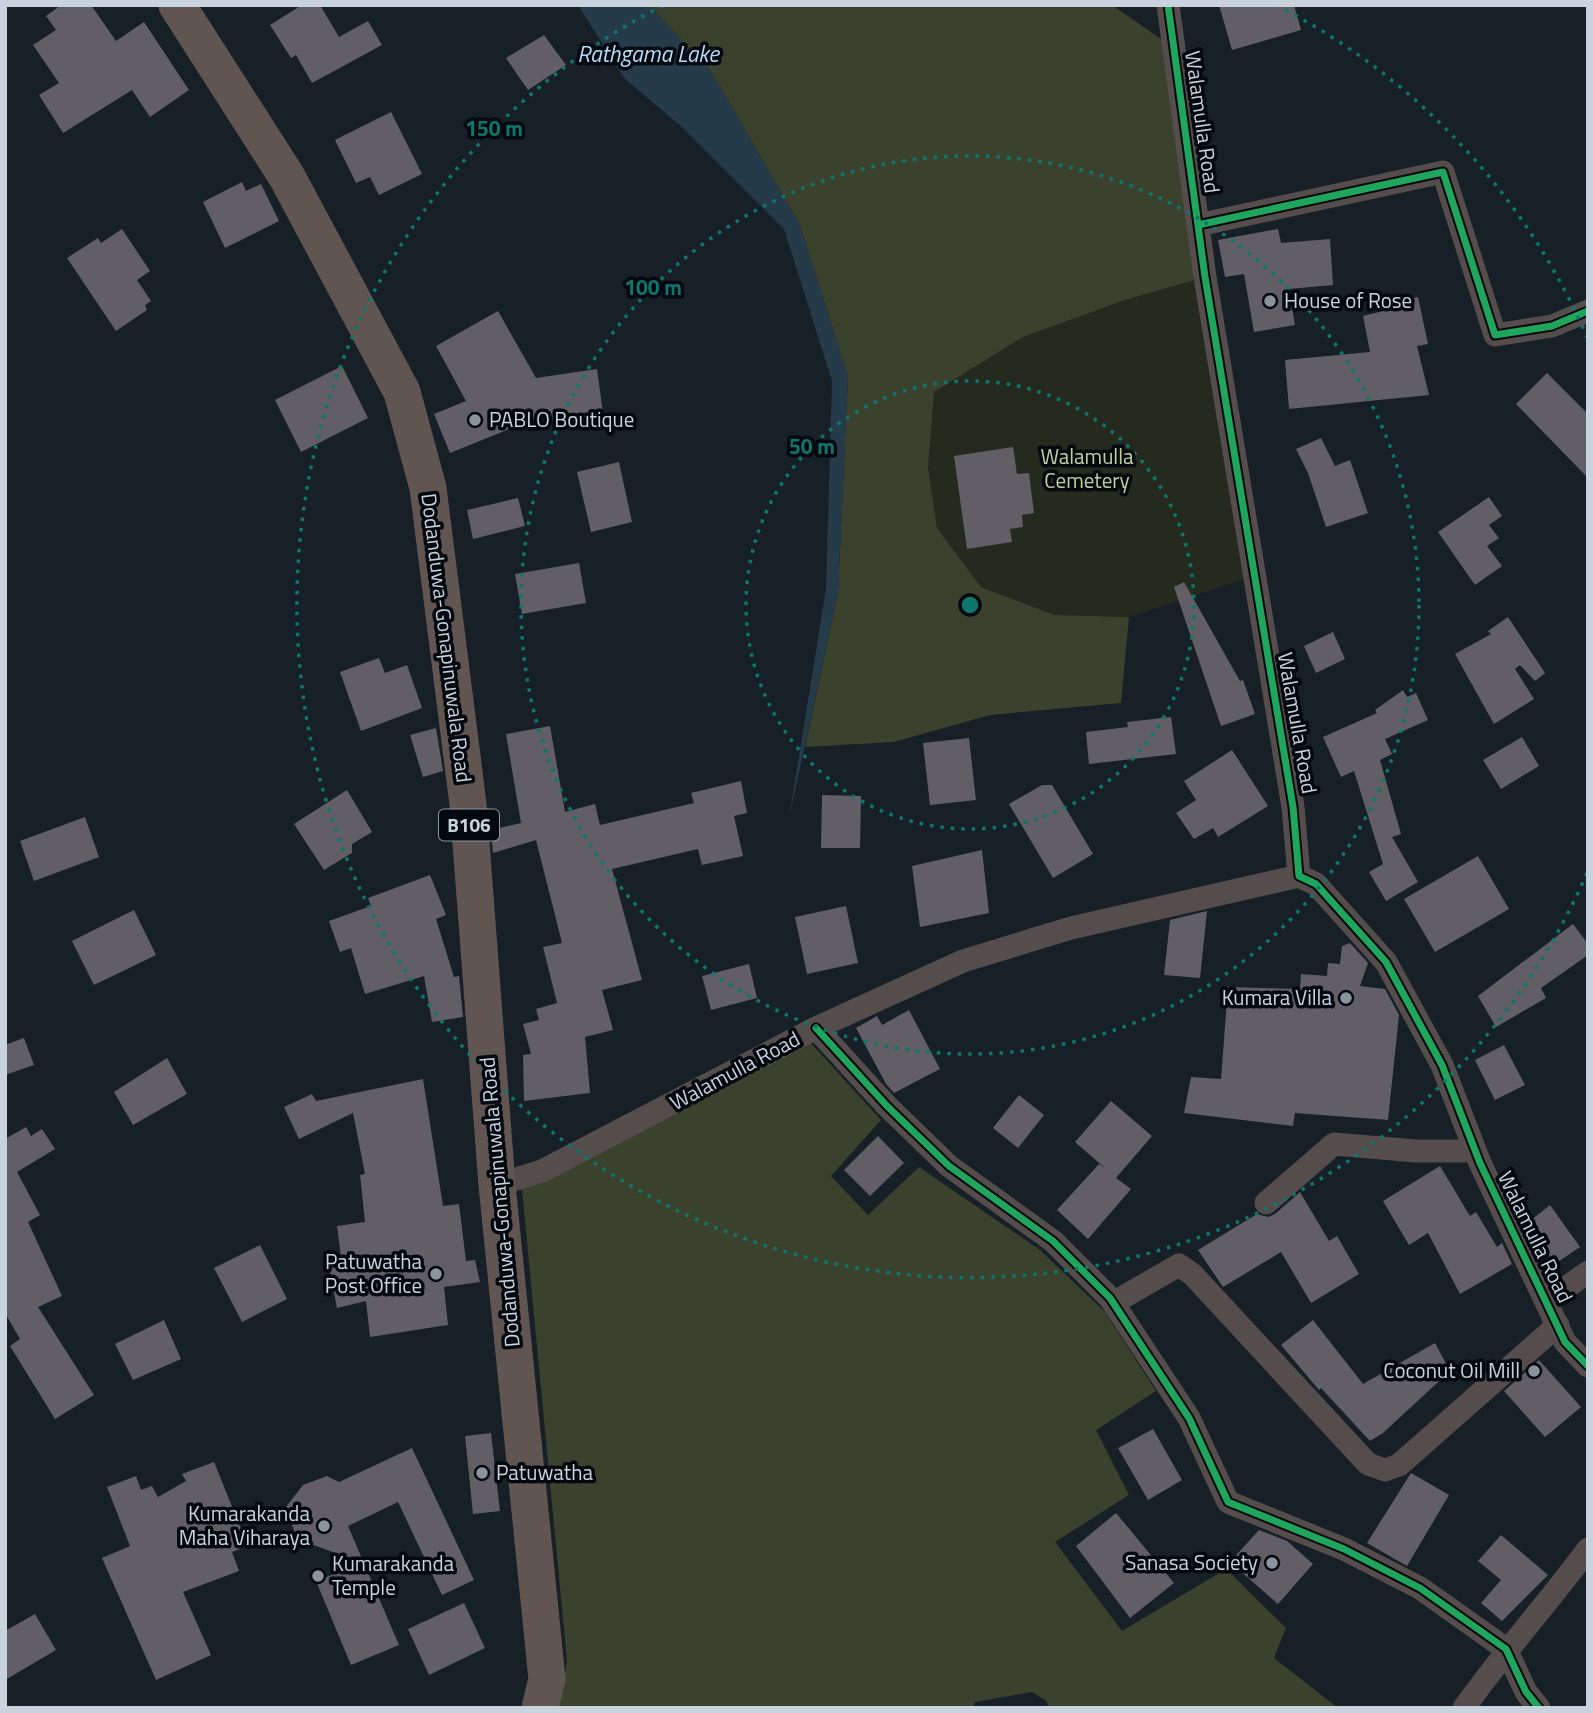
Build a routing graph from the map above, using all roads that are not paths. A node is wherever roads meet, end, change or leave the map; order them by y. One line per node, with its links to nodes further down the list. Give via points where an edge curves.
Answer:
1 (177, 5): 8 (main road, Dodanduwa-Gonapinuwala Road / B106, via 287,177 402,392 428,488 468,804)
2 (1168, 5): 3 (street, Walamulla Road)
3 (1198, 225): 4 (street, via 1443,172 1494,335 1552,326); 5 (street, Walamulla Road, via 1293,807)
4 (1588, 311)
5 (1299, 876): 6 (street, Walamulla Road, via 1070,928 962,961); 7 (street, Walamulla Road, via 1316,884 1386,962 1442,1065)
6 (817, 1028): 8 (street, Walamulla Road, via 542,1171); 12 (street, via 948,1166 1053,1241)
7 (1475, 1151): 9 (street, via 1334,1144); 11 (street, Walamulla Road)
8 (498, 1185): 17 (main road, Dodanduwa-Gonapinuwala Road / B106, via 547,1679)
9 (1266, 1203)
10 (1588, 1272): 11 (street)
11 (1546, 1302): 13 (street, Walamulla Road)
12 (1113, 1303): 13 (street, via 1179,1265 1368,1464 1385,1470 1399,1465); 16 (street, via 1189,1418 1228,1502 1344,1549 1420,1588)
13 (1558, 1325): 14 (street, Walamulla Road, via 1565,1342)
14 (1588, 1366)
15 (1588, 1549): 16 (street)
16 (1506, 1649): 18 (street); 19 (street, via 1525,1692)
17 (540, 1708)
18 (1464, 1708)
19 (1539, 1708)

